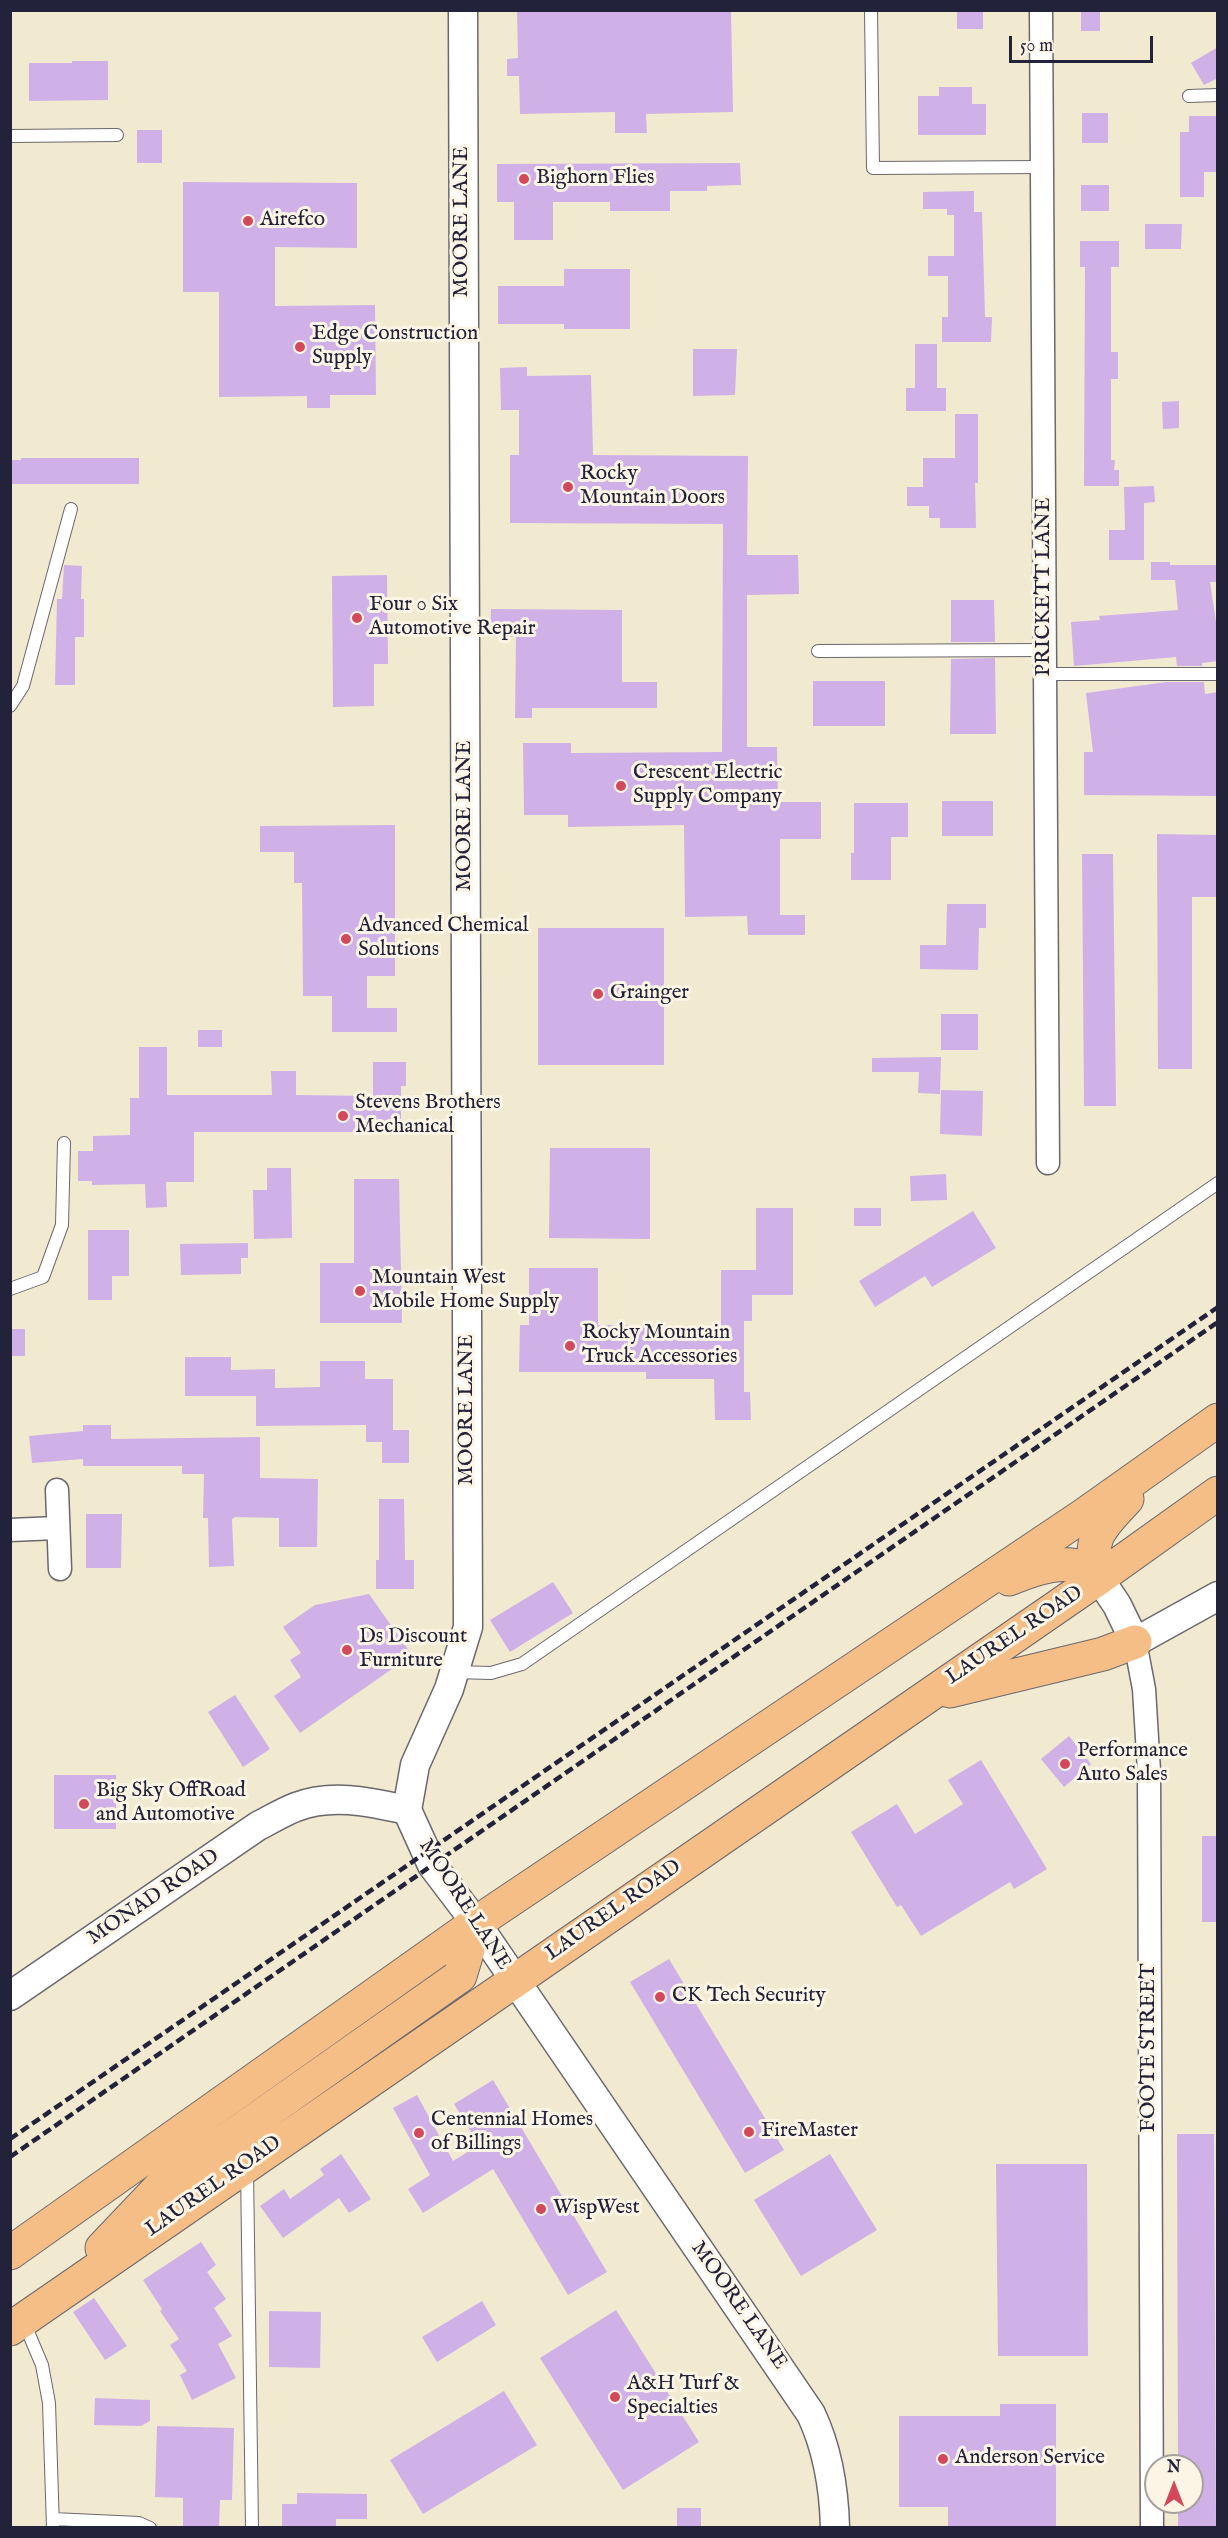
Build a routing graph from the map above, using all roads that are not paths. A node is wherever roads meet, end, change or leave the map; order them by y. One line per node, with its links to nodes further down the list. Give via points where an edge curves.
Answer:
1 (463, 10): 30 (street, MOORE LANE, via 468,1627)
2 (871, 10): 8 (lane, via 873,168)
3 (1041, 10): 8 (street, PRICKETT LANE)
4 (1218, 95): 5 (lane)
5 (1189, 96)
6 (117, 135): 7 (lane)
7 (10, 136)
8 (1042, 167): 10 (street, PRICKETT LANE)
9 (71, 508): 14 (lane, via 23,686)
10 (1045, 650): 11 (lane); 12 (street, PRICKETT LANE)
11 (818, 651)
12 (1046, 674): 13 (lane); 16 (street, PRICKETT LANE)
13 (1218, 674)
14 (10, 706)
15 (64, 1143): 18 (lane, via 62,1225 43,1277)
16 (1048, 1163)
17 (1218, 1183): 30 (lane, via 522,1664 491,1673)
18 (10, 1289)
19 (1218, 1420): 20 (main road)
20 (1162, 1460): 26 (main road, via 1095,1538 1093,1552); 28 (main road)
21 (57, 1490): 23 (street)
22 (1218, 1493): 26 (main road, LAUREL ROAD)
23 (57, 1528): 24 (street); 25 (street)
24 (10, 1530)
25 (60, 1569)
26 (1099, 1578): 28 (main road, via 1078,1565 1044,1567); 29 (street, FOOTE STREET); 31 (main road, LAUREL ROAD)
27 (1218, 1596): 29 (street)
28 (948, 1607): 33 (main road)
29 (1135, 1642): 31 (main road, via 1103,1654); 44 (street, FOOTE STREET, via 1144,1689 1149,1771)
30 (454, 1672): 32 (street, MOORE LANE, via 415,1765)
31 (922, 1699): 34 (main road, LAUREL ROAD)
32 (407, 1810): 33 (street, MOORE LANE, via 432,1865); 35 (street, MONAD ROAD, via 367,1801 329,1799 297,1806 258,1826)
33 (476, 1923): 34 (street, MOORE LANE); 37 (main road); 38 (main road, via 460,1976 160,2187)
34 (514, 1980): 36 (main road, LAUREL ROAD); 43 (street, MOORE LANE, via 811,2414 825,2446 831,2474)
35 (10, 1996)
36 (247, 2164): 38 (main road, LAUREL ROAD); 42 (lane)
37 (10, 2253)
38 (53, 2299): 39 (main road, LAUREL ROAD)
39 (17, 2324): 40 (lane, via 42,2365 49,2403)
40 (53, 2523): 41 (lane, via 139,2523)
41 (150, 2528)
42 (252, 2528)
43 (835, 2528)
44 (1152, 2528)

